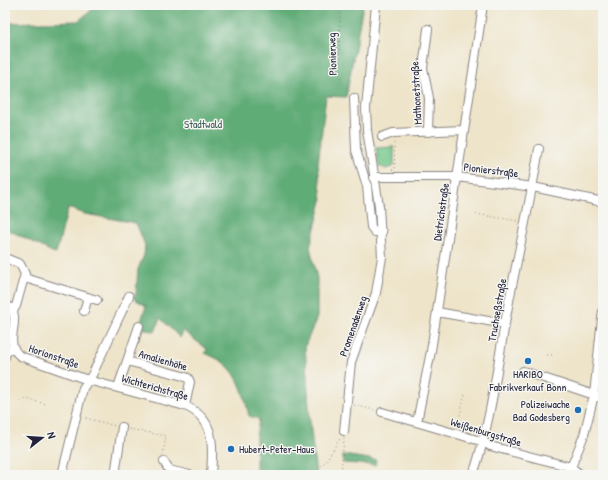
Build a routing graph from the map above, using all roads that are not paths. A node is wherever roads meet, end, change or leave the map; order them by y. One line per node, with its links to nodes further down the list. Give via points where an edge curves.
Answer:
1 (376, 5): 5 (street, Promenadenweg, via 366,108)
2 (483, 5): 6 (street, Dietrichstraße)
3 (428, 29): 8 (street, Mathonetstraße, via 423,68 429,98)
4 (354, 98): 7 (street)
5 (367, 130): 7 (street); 11 (street, Promenadenweg)
6 (463, 130): 8 (street); 12 (street, Dietrichstraße)
7 (356, 131): 15 (street, via 356,150 367,186 371,227 375,232)
8 (428, 132): 9 (street, via 393,133)
9 (382, 137)
10 (538, 149): 13 (street, Truchseßstraße)
11 (374, 177): 12 (street, Pionierstraße); 15 (street, Promenadenweg)
12 (457, 177): 13 (street, Pionierstraße); 23 (street, Dietrichstraße)
13 (532, 187): 14 (street, Pionierstraße); 24 (street, Truchseßstraße)
14 (603, 202)
15 (382, 232): 38 (street, Promenadenweg, via 380,278 351,362)
16 (5, 258): 17 (street, via 22,266)
17 (25, 278): 21 (street, Horionstraße); 22 (street, via 93,298)
18 (129, 296): 30 (street)
19 (5, 304): 21 (street)
20 (603, 309): 32 (street)
21 (13, 311): 26 (street, Horionstraße, via 10,336)
22 (84, 311)
23 (437, 312): 24 (street); 36 (street, Dietrichstraße)
24 (505, 324): 39 (street, Truchseßstraße)
25 (139, 326): 28 (street, Amalienhöhe)
26 (12, 348): 27 (street, Horionstraße); 30 (street, Horionstraße, via 20,356)
27 (5, 357)
28 (127, 361): 31 (street, Amalienhöhe); 34 (street, Amalienhöhe, via 188,378 190,382)
29 (522, 371): 32 (street)
30 (88, 380): 31 (street, Wichterichstraße); 42 (street, Horionstraße, via 83,388)
31 (118, 387): 34 (street, Wichterichstraße)
32 (594, 395): 33 (street); 41 (street, via 584,435)
33 (603, 398)
34 (185, 406): 45 (street, Wichterichstraße, via 202,416 208,427 212,442)
35 (382, 412): 36 (street, Weißenburgstraße)
36 (417, 422): 39 (street, Weißenburgstraße)
37 (122, 427): 43 (street)
38 (344, 431)
39 (484, 442): 41 (street, Weißenburgstraße); 46 (street, Truchseßstraße)
40 (163, 459): 44 (street, via 169,470)
41 (569, 471): 47 (street, Weißenburgstraße)
42 (62, 475)
43 (115, 475)
44 (190, 475)
45 (211, 475)
46 (473, 475)
47 (581, 475)

